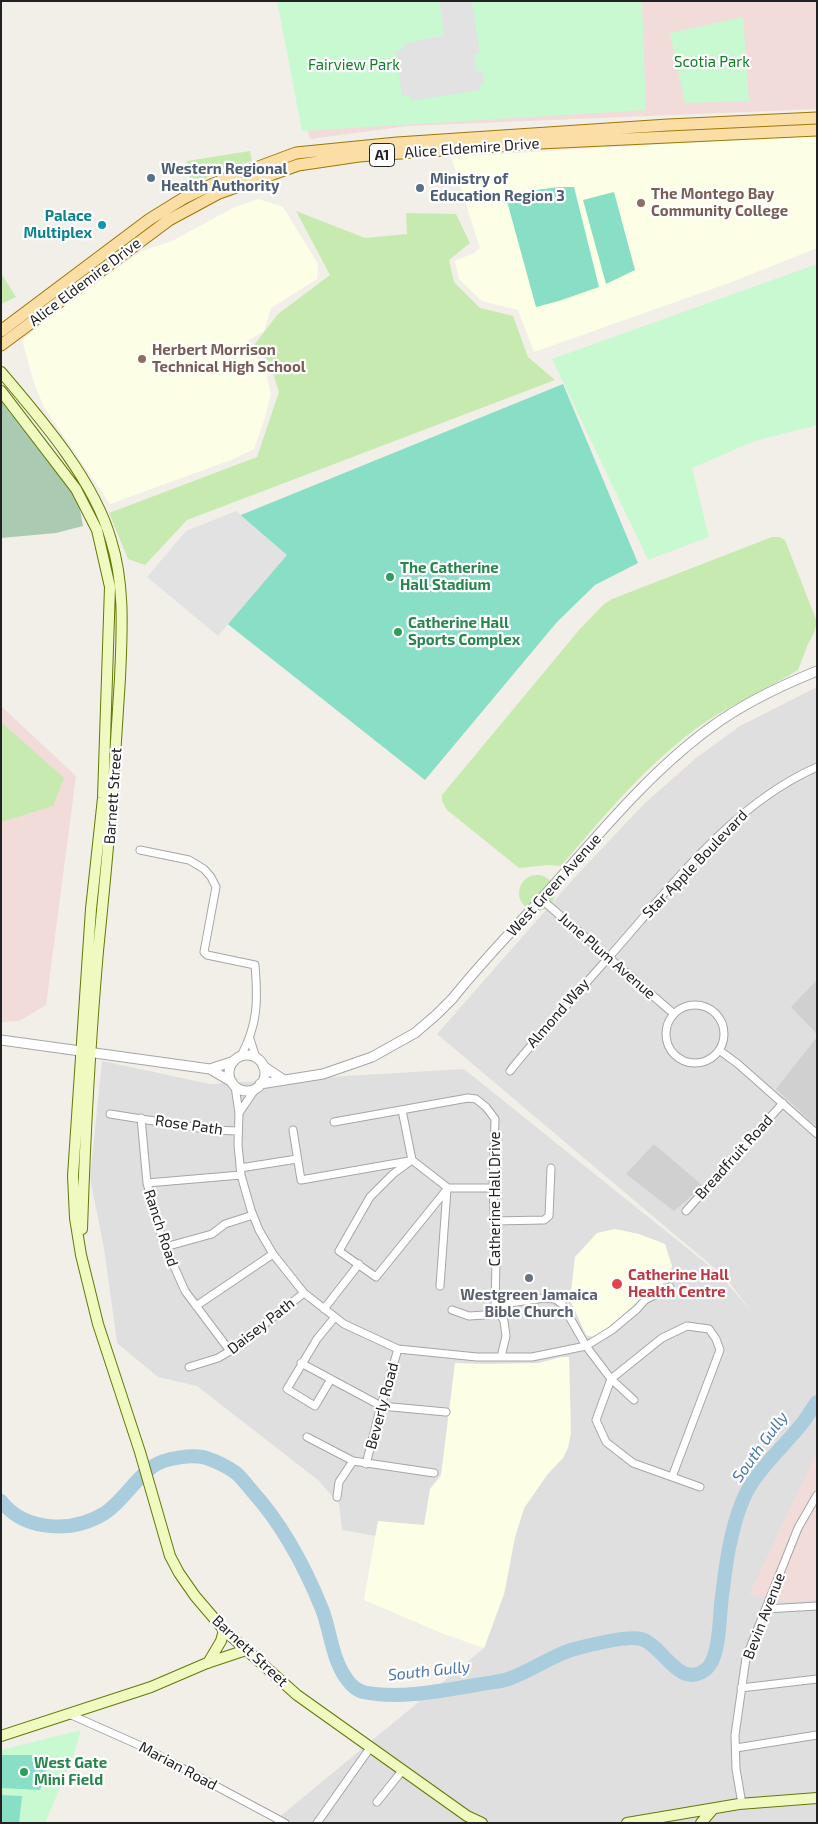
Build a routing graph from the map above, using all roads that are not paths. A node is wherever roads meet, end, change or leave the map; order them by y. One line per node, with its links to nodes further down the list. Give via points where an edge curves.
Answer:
1 (817, 118): 4 (main road, Alice Eldemire Drive / A1, via 397,143 296,153 184,198 150,219)
2 (817, 130): 6 (main road, Alice Eldemire Drive / A1, via 531,144 359,156 298,165 219,194 169,220)
3 (1, 317): 4 (main road)
4 (17, 319): 5 (main road, Alice Eldemire Drive / A1)
5 (1, 331)
6 (1, 346)
7 (1, 372): 18 (main road, Barnett Street, via 31,407 92,495 111,539 120,582 122,638 117,738)
8 (1, 391): 18 (main road, Barnett Street, via 76,489 97,530 110,587 103,798 90,909)
9 (817, 671): 12 (street, West Green Avenue, via 742,707 676,756 626,804)
10 (817, 767): 13 (street, Star Apple Boulevard, via 772,792 733,822 664,892)
11 (140, 850): 15 (street, via 189,860 211,877 216,887 204,952 255,965 256,1016)
12 (541, 899): 13 (street, June Plum Avenue); 24 (street, West Green Avenue, via 453,998 415,1033 356,1063 323,1074)
13 (608, 957): 14 (street, June Plum Avenue); 23 (street, Almond Way)
14 (674, 1014): 17 (street, via 690,1005 699,1005 716,1013 724,1031); 17 (street, via 666,1032 668,1046 676,1057 699,1063 710,1059)
15 (250, 1039): 19 (street); 20 (street)
16 (1, 1040): 18 (street)
17 (719, 1050): 27 (street)
18 (87, 1052): 22 (street); 79 (main road, Barnett Street, via 73,1176 81,1255 98,1324 170,1556 195,1596)
19 (256, 1058): 20 (street, via 249,1055); 21 (street)
20 (238, 1059): 22 (street); 25 (street, via 230,1071)
21 (263, 1066): 24 (street); 26 (street, via 265,1074)
22 (210, 1069): 25 (street)
23 (510, 1071)
24 (284, 1080): 26 (street, West Green Avenue)
25 (234, 1084): 26 (street, via 245,1090); 29 (street)
26 (258, 1086): 29 (street)
27 (783, 1104): 35 (street); 43 (street, Breadfruit Road)
28 (402, 1110): 32 (street, Catherine Hall Drive); 37 (street); 42 (street, Catherine Hall Drive, via 468,1098 476,1099 486,1107 495,1119)
29 (239, 1113): 34 (street)
30 (110, 1114): 31 (street, Rose Path)
31 (141, 1118): 34 (street, Rose Path, via 211,1130); 40 (street, Ranch Road)
32 (334, 1122)
33 (293, 1130): 36 (street)
34 (238, 1131): 39 (street)
35 (817, 1134)
36 (297, 1159): 37 (street, via 302,1180); 39 (street)
37 (412, 1160): 41 (street); 48 (street, via 392,1174 370,1197 340,1251)
38 (551, 1168): 45 (street, via 548,1219)
39 (241, 1172): 40 (street); 44 (street)
40 (147, 1183): 46 (street, Ranch Road)
41 (448, 1188): 42 (street); 48 (street, via 376,1277); 49 (street)
42 (493, 1188): 45 (street, Catherine Hall Drive)
43 (686, 1211)
44 (253, 1215): 46 (street, via 225,1224 212,1234); 47 (street)
45 (494, 1221): 52 (street, Catherine Hall Drive)
46 (165, 1247): 53 (street, Ranch Road, via 185,1292)
47 (273, 1254): 51 (street); 53 (street)
48 (359, 1264): 54 (street)
49 (440, 1286)
50 (670, 1288): 58 (street, via 645,1300 612,1330)
51 (304, 1293): 54 (street); 60 (street, Daisey Path)
52 (495, 1304): 56 (street); 58 (street, via 554,1299 562,1304)
53 (196, 1306): 60 (street, Ranch Road)
54 (324, 1309): 57 (street)
55 (452, 1310): 56 (street, via 469,1316)
56 (501, 1314): 61 (street, via 506,1336)
57 (334, 1317): 59 (street); 62 (street)
58 (586, 1346): 61 (street, via 532,1357); 65 (street)
59 (398, 1349): 61 (street); 67 (street, Beverly Road)
60 (230, 1352): 63 (street, Daisey Path)
61 (501, 1357)
62 (301, 1363): 64 (street); 64 (street, via 287,1389 314,1406)
63 (189, 1367)
64 (331, 1379): 67 (street)
65 (611, 1379): 66 (street); 73 (street, via 596,1420 606,1442 633,1463); 73 (street, via 662,1338 687,1326 709,1329 716,1339 720,1350)
66 (634, 1400)
67 (381, 1406): 68 (street); 71 (street, Beverly Road)
68 (446, 1412)
69 (306, 1437): 70 (street)
70 (353, 1461): 71 (street); 76 (street, via 339,1482)
71 (366, 1464): 72 (street)
72 (434, 1473)
73 (672, 1477): 74 (street)
74 (700, 1487)
75 (817, 1495): 78 (street, Bevin Avenue, via 798,1528)
76 (337, 1497)
77 (817, 1606): 78 (street)
78 (766, 1609): 83 (street, Bevin Avenue, via 746,1658)
79 (224, 1630): 80 (main road, Barnett Street); 81 (main road, via 221,1642)
80 (246, 1650): 81 (main road); 87 (main road, Barnett Street, via 298,1696)
81 (207, 1663): 84 (main road, via 151,1687)
82 (817, 1679): 83 (street)
83 (741, 1688): 88 (street, Bevin Avenue)
84 (69, 1714): 86 (main road); 96 (street, Marian Road, via 141,1746)
85 (817, 1735): 88 (street)
86 (1, 1736)
87 (370, 1748): 89 (main road, Barnett Street); 97 (street)
88 (736, 1748): 92 (street, Bevin Avenue)
89 (402, 1771): 91 (street); 95 (main road, Barnett Street)
90 (817, 1798): 92 (main road)
91 (376, 1802)
92 (742, 1804): 93 (main road)
93 (713, 1809): 94 (main road); 101 (main road)
94 (672, 1814): 99 (main road); 100 (main road)
95 (467, 1819): 98 (main road, Barnett Street)
96 (285, 1823)
97 (317, 1823)
98 (482, 1823)
99 (627, 1823)
100 (684, 1823)
101 (701, 1823)

